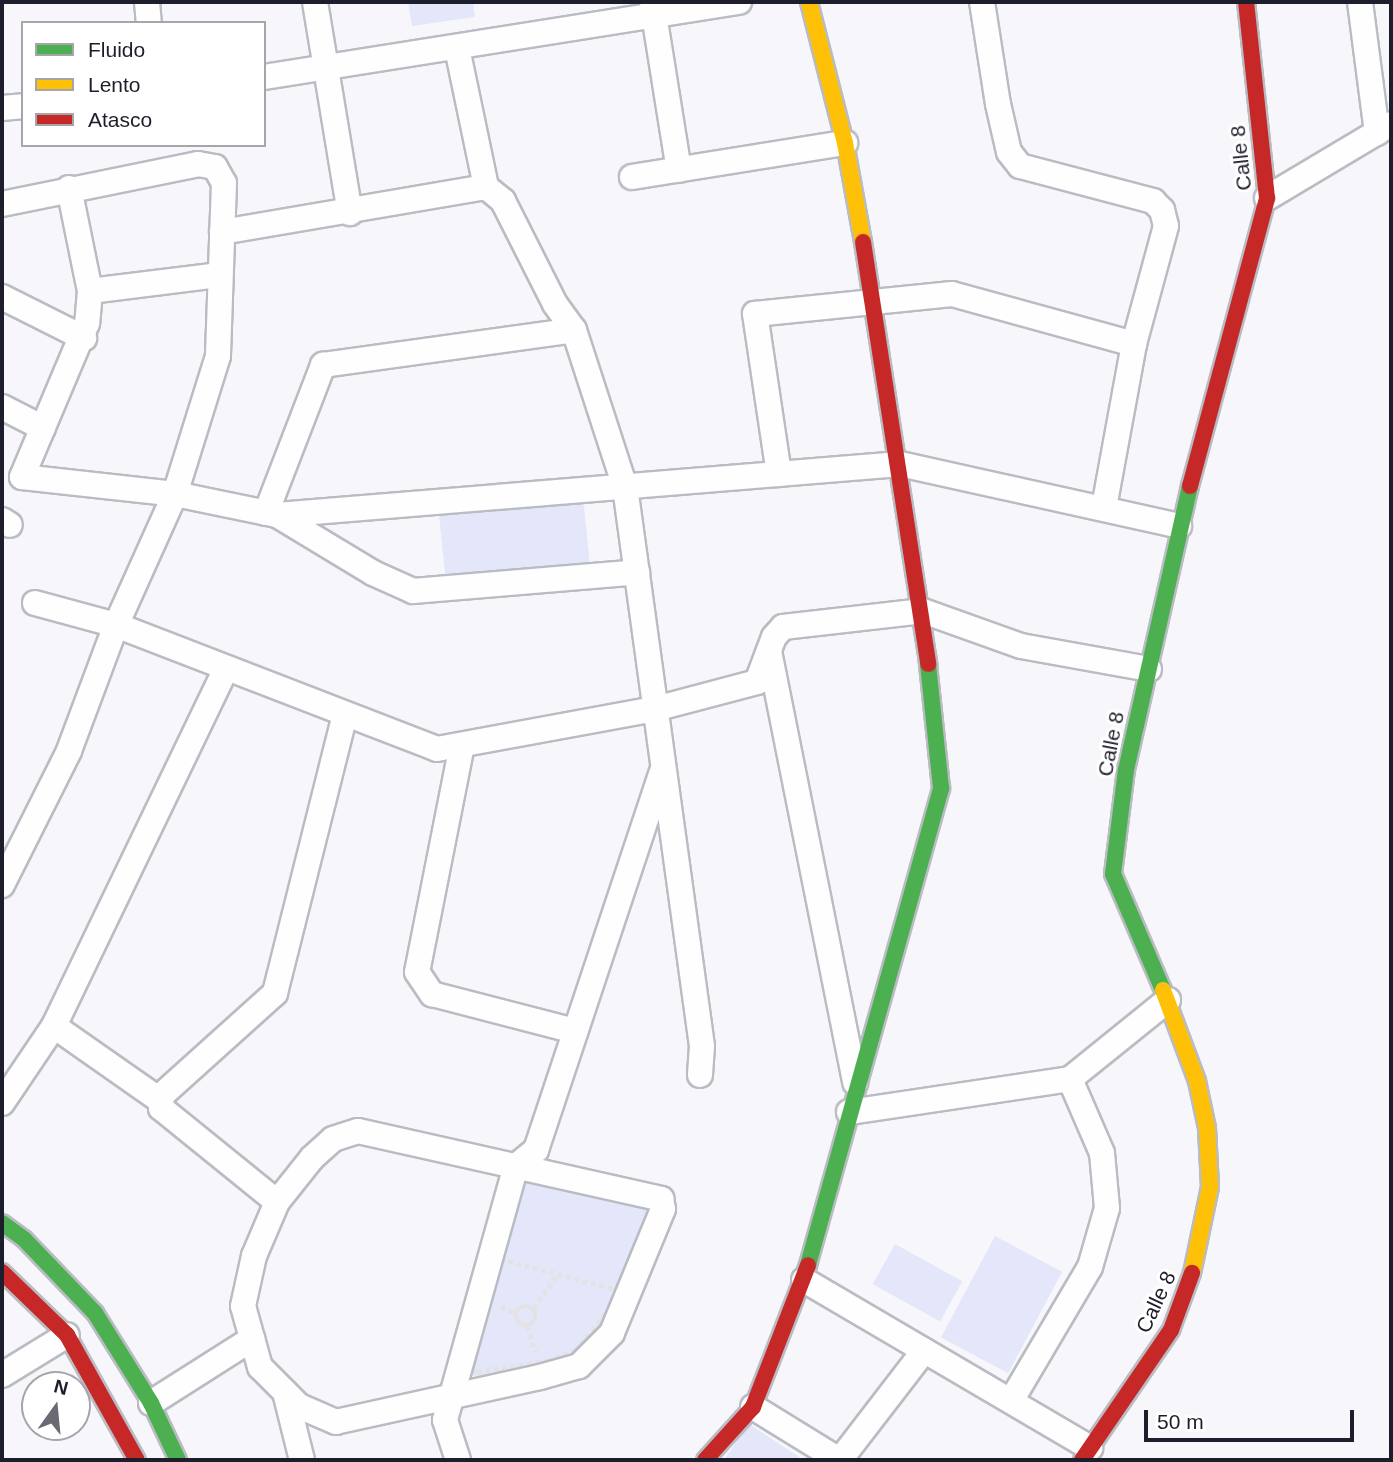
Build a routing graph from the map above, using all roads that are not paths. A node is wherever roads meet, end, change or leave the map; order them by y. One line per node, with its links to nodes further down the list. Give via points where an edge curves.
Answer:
1 (147, 2): 9 (street)
2 (314, 2): 11 (street)
3 (739, 2): 8 (street)
4 (809, 2): 16 (street)
5 (982, 2): 31 (street, via 1009,152 1020,166 1153,201 1162,210 1166,226)
6 (1246, 2): 21 (street, Calle 8)
7 (1360, 2): 15 (street)
8 (653, 8): 10 (street); 17 (street)
9 (149, 21)
10 (457, 48): 11 (street); 19 (street)
11 (323, 68): 12 (street); 23 (street)
12 (266, 77)
13 (21, 106): 14 (street)
14 (2, 108)
15 (1384, 128): 21 (street)
16 (845, 143): 17 (street); 28 (street)
17 (679, 170): 18 (street)
18 (632, 177)
19 (486, 187): 23 (street); 29 (street, via 503,201 555,304)
20 (69, 188): 22 (street); 24 (street, via 198,164 215,167 223,183); 26 (street)
21 (1267, 198): 40 (street, Calle 8)
22 (2, 204)
23 (350, 213): 24 (street)
24 (222, 232): 25 (street)
25 (218, 275): 26 (street); 37 (street, via 218,356)
26 (90, 291): 30 (street)
27 (2, 298): 30 (street)
28 (874, 299): 31 (street, via 953,294); 34 (street); 35 (street, via 755,314)
29 (574, 330): 36 (street); 39 (street, via 323,365)
30 (84, 338): 33 (street)
31 (1134, 344): 38 (street)
32 (2, 407): 33 (street)
33 (43, 428): 37 (street, via 22,477)
34 (900, 464): 35 (street); 38 (street); 43 (street)
35 (779, 474): 36 (street)
36 (625, 487): 39 (street); 41 (street)
37 (175, 494): 39 (street); 44 (street)
38 (1104, 508): 40 (street)
39 (271, 514): 41 (street, via 413,591)
40 (1179, 526): 46 (street, Calle 8)
41 (637, 572): 48 (street)
42 (35, 603): 44 (street)
43 (923, 611): 45 (street, via 783,627); 46 (street, via 1021,646); 58 (street, via 941,788)
44 (116, 625): 47 (street); 52 (street, via 69,751)
45 (769, 651): 48 (street, via 757,682); 58 (street)
46 (1149, 669): 53 (street, Calle 8, via 1126,770 1113,874)
47 (226, 670): 49 (street); 54 (street)
48 (655, 709): 50 (street); 51 (street)
49 (345, 715): 50 (street, via 437,750); 59 (street, via 275,993 163,1094)
50 (462, 745): 55 (street, via 417,972 432,993)
51 (663, 767): 55 (street); 56 (street, via 702,1046)
52 (2, 885)
53 (1168, 1000): 57 (street); 76 (street, Calle 8, via 1197,1081 1207,1128 1210,1187 1199,1255 1171,1330)
54 (54, 1026): 59 (street); 60 (street)
55 (575, 1031): 62 (street, via 536,1150)
56 (700, 1075)
57 (1070, 1079): 61 (street); 73 (street, via 1102,1153 1107,1208 1090,1267)
58 (856, 1086): 61 (street)
59 (161, 1101): 63 (street, via 161,1108)
60 (2, 1103)
61 (849, 1112): 66 (street)
62 (516, 1166): 63 (street, via 358,1131 332,1139); 72 (street); 72 (street, via 645,1194 661,1199 663,1209 612,1334 579,1366)
63 (277, 1202): 68 (street, via 254,1256 243,1306)
64 (2, 1223): 74 (street, via 24,1239 95,1313)
65 (2, 1272): 67 (street)
66 (804, 1280): 69 (street); 75 (street)
67 (66, 1335): 70 (street); 77 (street)
68 (252, 1339): 71 (street, via 260,1367); 74 (street)
69 (924, 1350): 73 (street); 82 (street)
70 (2, 1375)
71 (285, 1392): 72 (street, via 299,1406 336,1422); 79 (street)
72 (453, 1394): 80 (street, via 445,1420)
73 (1012, 1401): 76 (street)
74 (151, 1403): 78 (street)
75 (753, 1407): 81 (street); 82 (street)
76 (1086, 1454)
77 (137, 1460)
78 (178, 1460)
79 (302, 1460)
80 (458, 1460)
81 (705, 1460)
82 (839, 1460)

